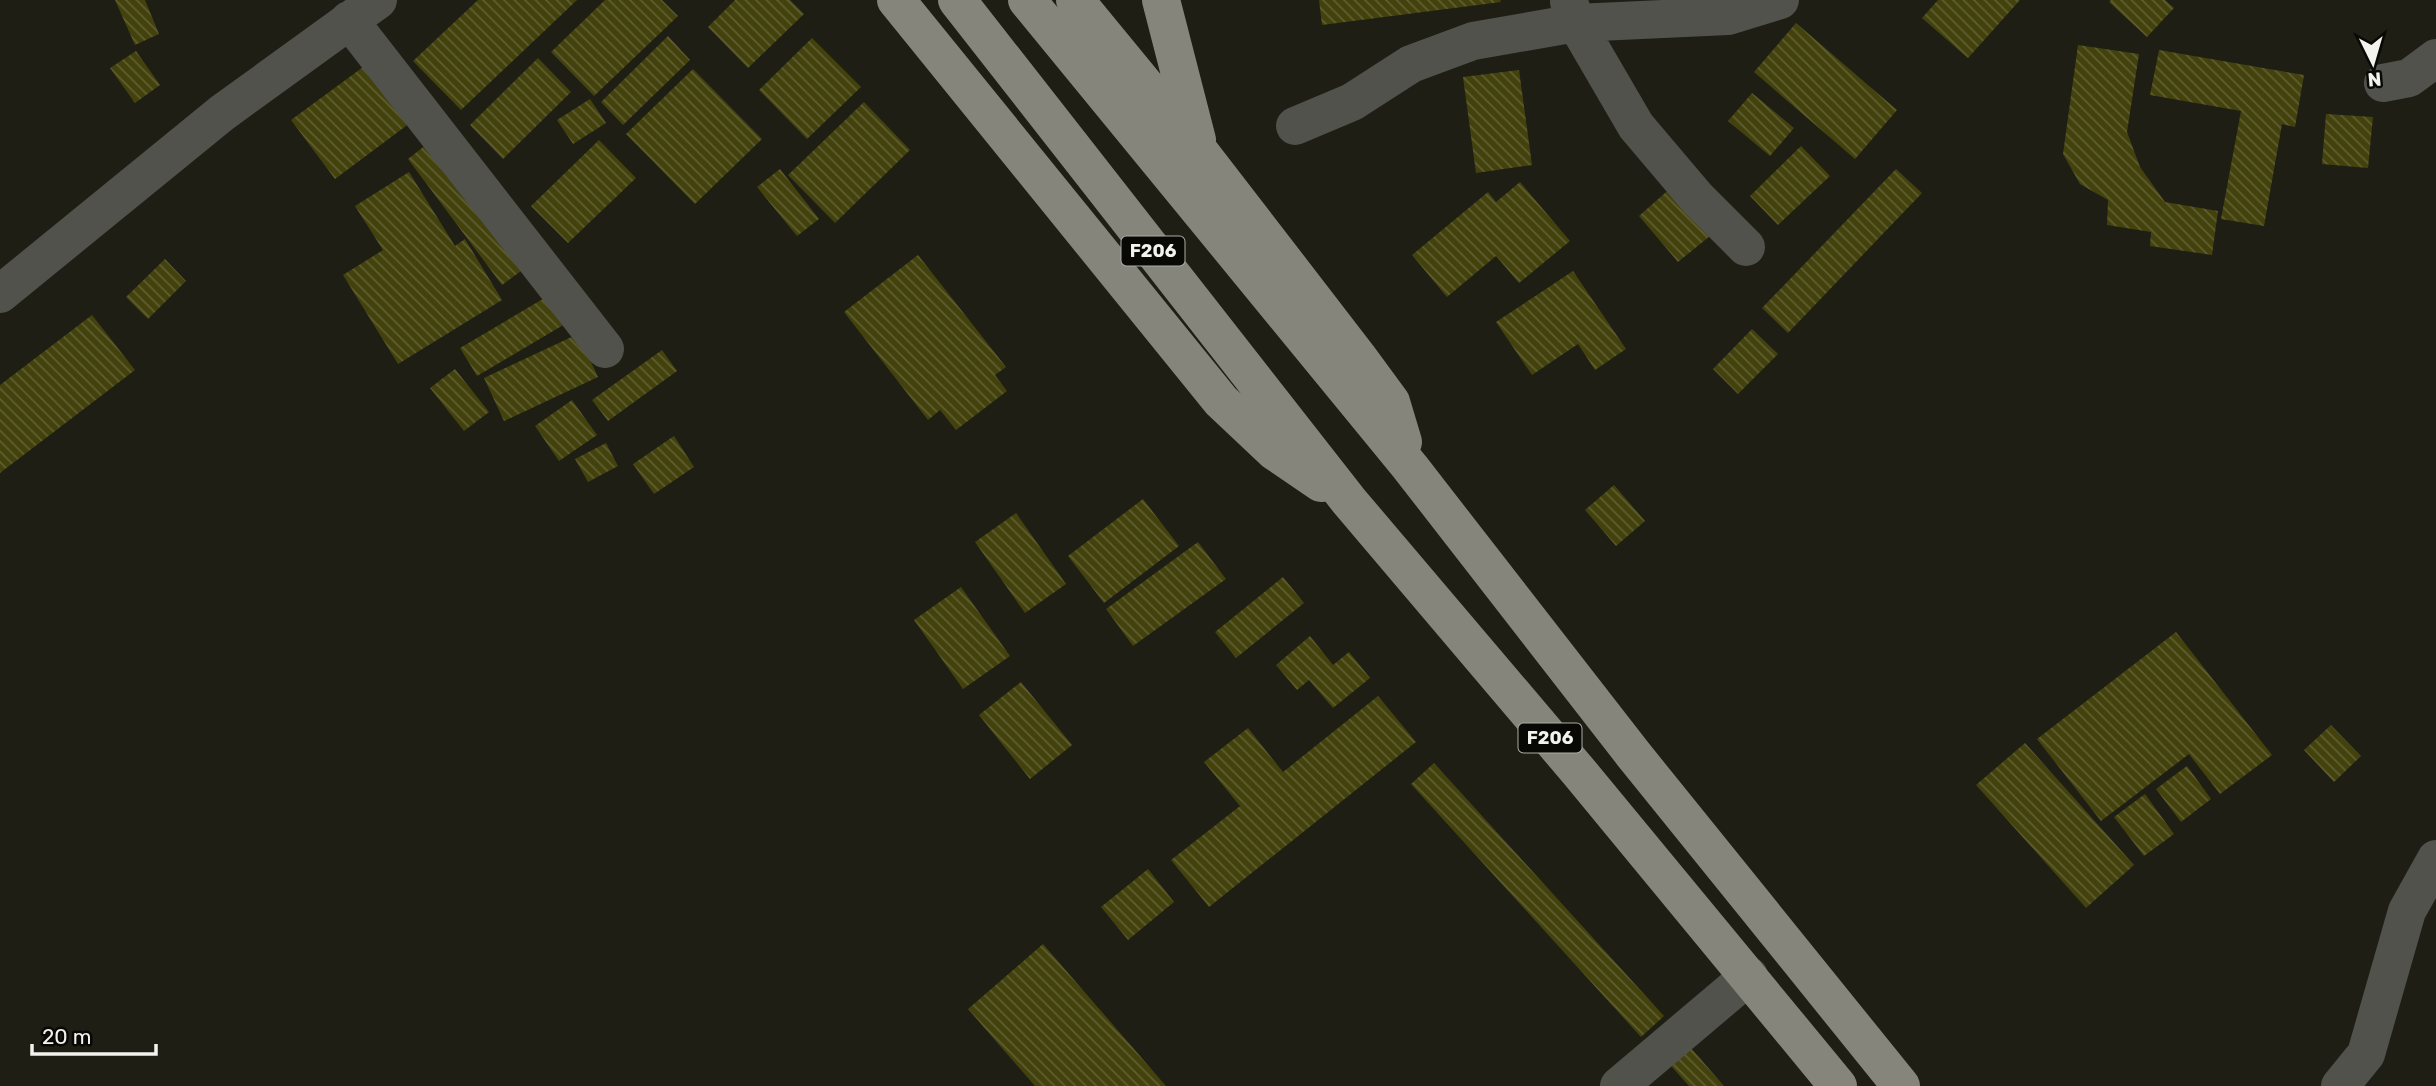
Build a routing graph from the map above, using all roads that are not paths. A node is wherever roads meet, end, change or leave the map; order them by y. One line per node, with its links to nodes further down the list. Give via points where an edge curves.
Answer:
1 (896, 0): 17 (main road, via 1221,401 1274,451)
2 (957, 0): 17 (main road, F206)
3 (1027, 0): 16 (main road, F206)
4 (1075, 0): 12 (main road)
5 (1161, 0): 12 (main road)
6 (1780, 0): 8 (street, via 1728,16)
7 (364, 10): 14 (street, via 222,113); 15 (street)
8 (1572, 11): 11 (street, via 1411,64 1352,102); 13 (street, via 1636,126)
9 (2436, 58): 10 (street, via 2409,78)
10 (2383, 83)
11 (1295, 126)
12 (1200, 152): 16 (main road, via 1391,402)
13 (1746, 247)
14 (0, 294)
15 (605, 349)
16 (1410, 467): 22 (main road, F206, via 1633,754)
17 (1349, 501): 19 (main road, F206)
18 (2436, 859): 23 (street, via 2407,911 2366,1054)
19 (1749, 976): 20 (street); 21 (main road, F206)
20 (1619, 1086)
21 (1838, 1086)
22 (1901, 1086)
23 (2340, 1086)

